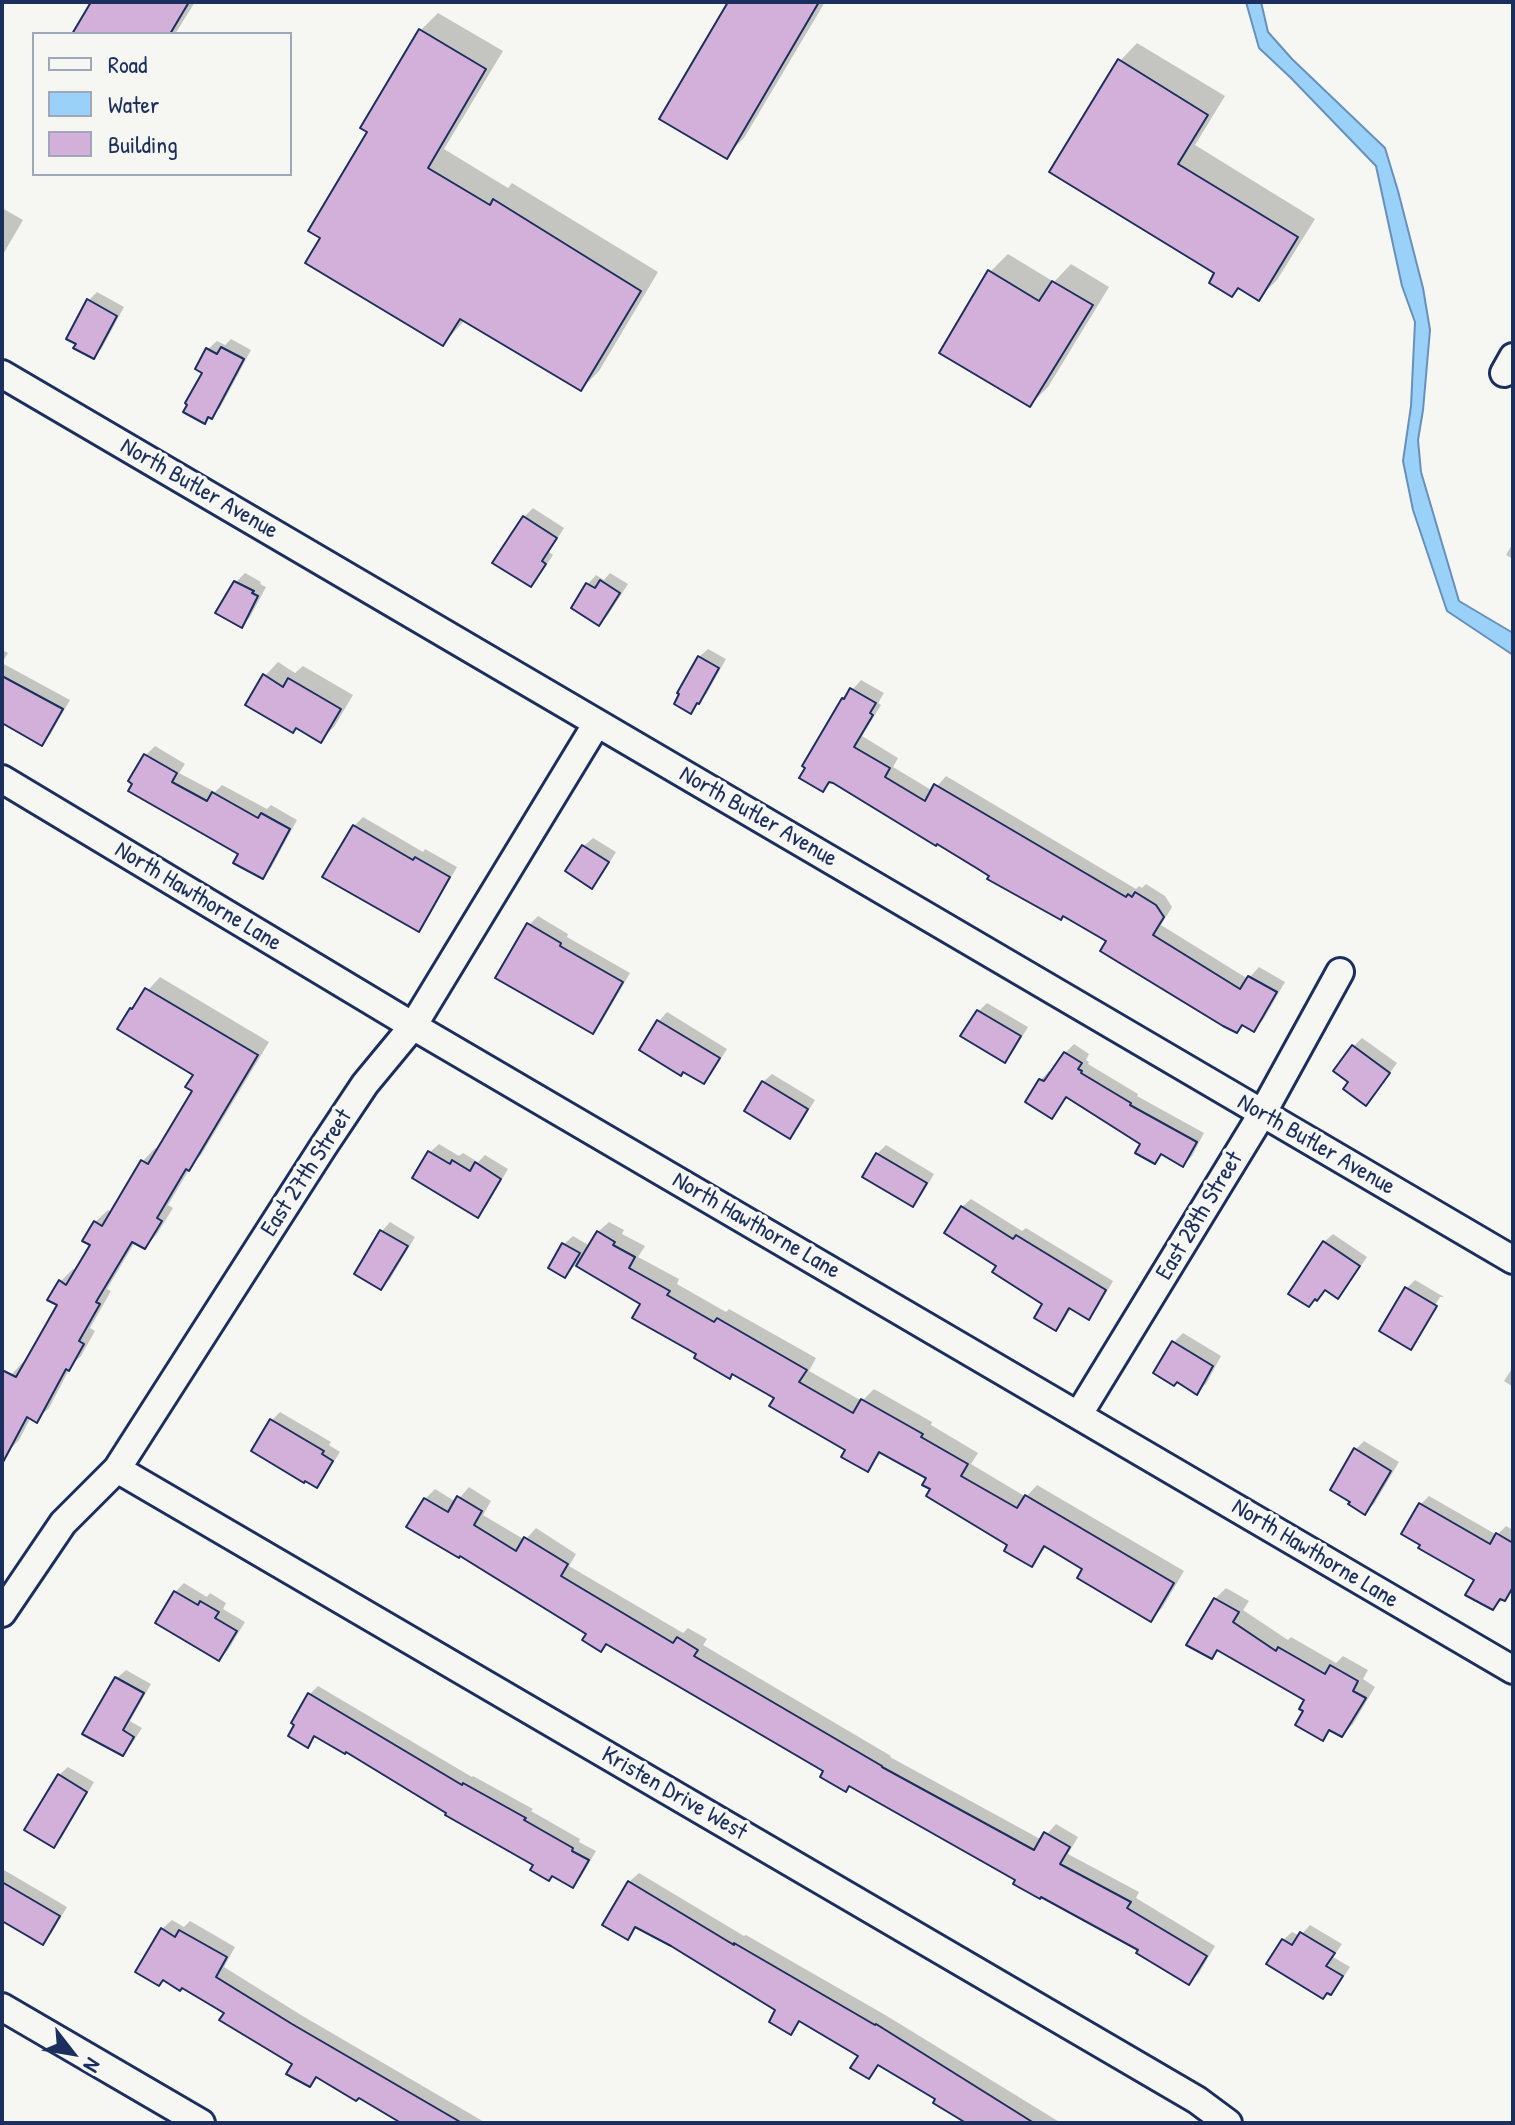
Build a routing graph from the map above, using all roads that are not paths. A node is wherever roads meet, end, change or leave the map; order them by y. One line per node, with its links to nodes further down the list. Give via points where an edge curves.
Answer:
1 (2, 374): 2 (street, North Butler Avenue)
2 (597, 723): 5 (street, East 27th Street); 6 (street, North Butler Avenue)
3 (2, 779): 5 (street, North Hawthorne Lane)
4 (1340, 972): 6 (street, East 28th Street)
5 (413, 1026): 8 (street, North Hawthorne Lane); 9 (street, East 27th Street, via 348,1109)
6 (1262, 1114): 7 (street, North Butler Avenue); 8 (street, East 28th Street)
7 (1513, 1260)
8 (1079, 1414): 11 (street, North Hawthorne Lane)
9 (117, 1469): 10 (street, East 27th Street, via 63,1523); 14 (street, Kristen Drive West, via 1197,2100)
10 (2, 1613)
11 (1513, 1670)
12 (2, 2007): 13 (street)
13 (201, 2123)
14 (1228, 2123)

